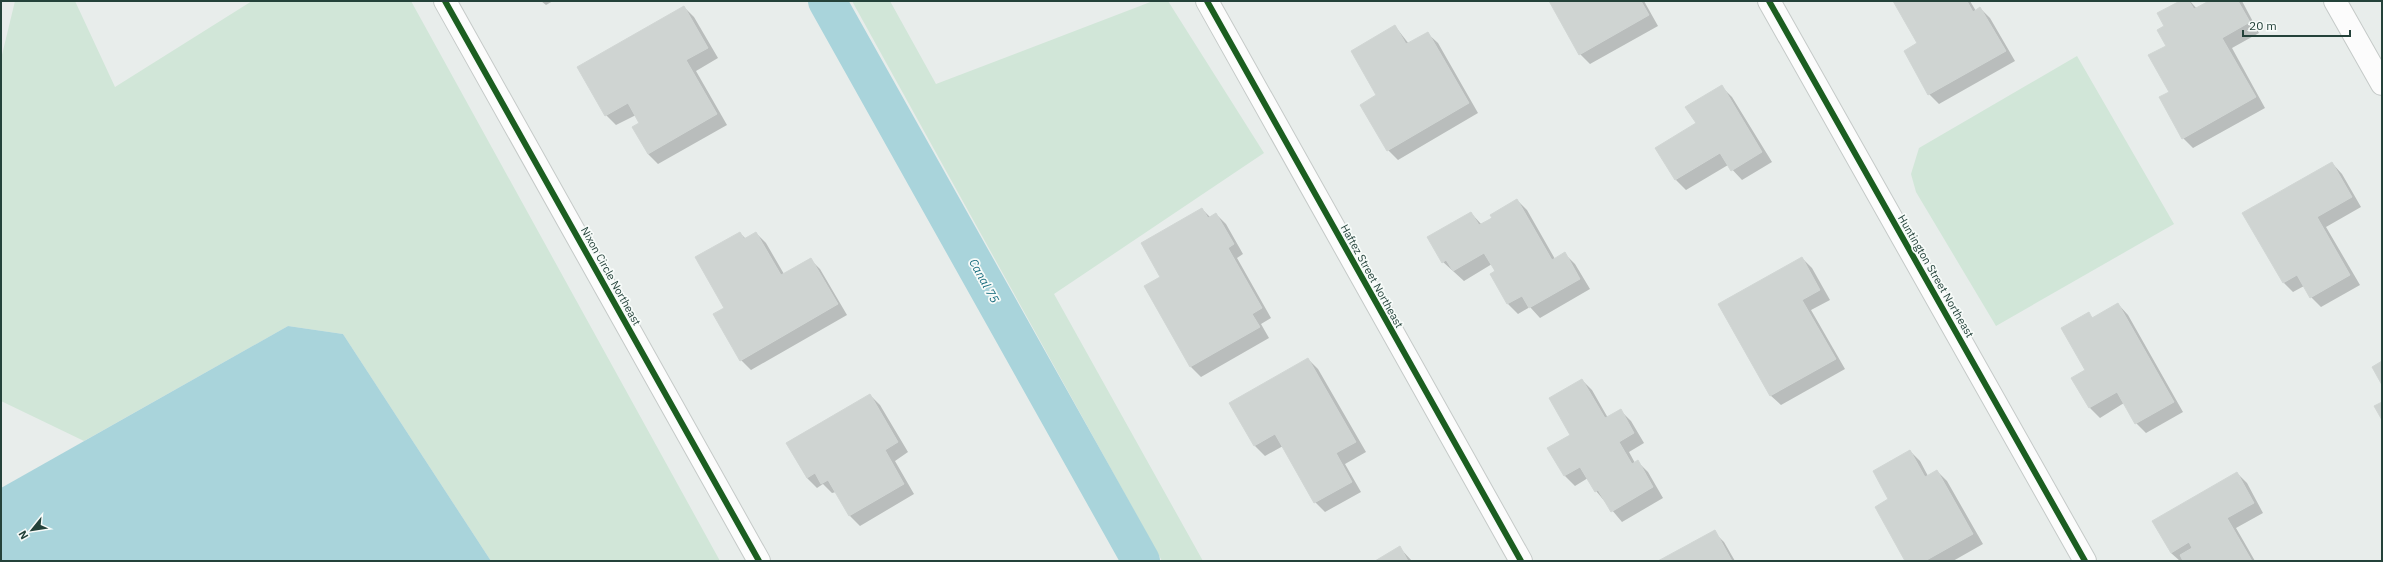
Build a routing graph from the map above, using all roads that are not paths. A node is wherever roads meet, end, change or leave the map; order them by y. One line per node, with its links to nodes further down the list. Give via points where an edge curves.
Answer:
1 (445, 1): 6 (street, Nixon Circle Northeast)
2 (1769, 1): 8 (street, Huntington Street Northeast)
3 (2335, 1): 5 (street)
4 (1211, 2): 7 (street, Haftez Street Northeast)
5 (2382, 84)
6 (759, 561)
7 (1521, 561)
8 (2085, 561)

